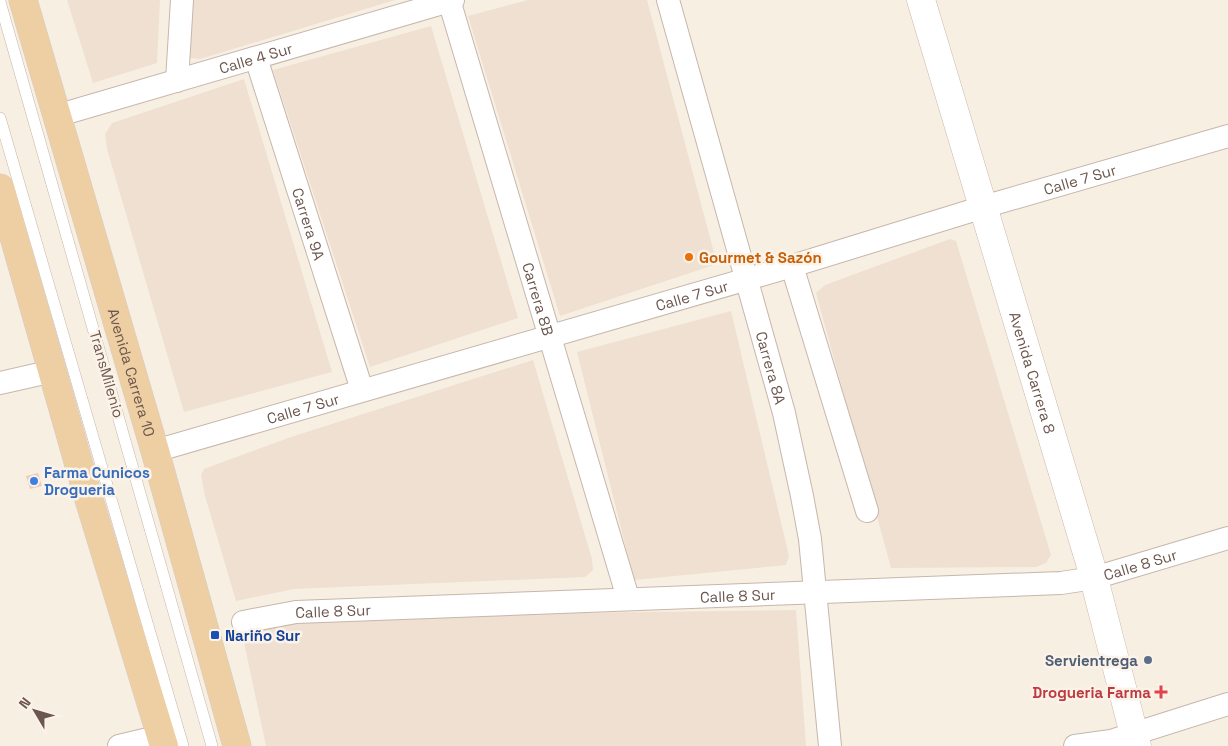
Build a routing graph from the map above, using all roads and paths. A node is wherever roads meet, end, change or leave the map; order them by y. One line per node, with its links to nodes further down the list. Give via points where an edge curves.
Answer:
1 (23, 0): 9 (main road, Avenida Carrera 10)
2 (182, 0): 8 (street)
3 (450, 0): 7 (street, Calle 4 Sur); 16 (street, Carrera 8B)
4 (668, 0): 15 (street, Carrera 8A)
5 (921, 0): 13 (main road, Avenida Carrera 8)
6 (0, 2): 31 (lane, TransMilenio)
7 (256, 58): 8 (street, Calle 4 Sur); 19 (street, Carrera 9A)
8 (177, 80): 9 (street, Calle 4 Sur)
9 (56, 116): 20 (main road, Avenida Carrera 10)
10 (0, 118): 29 (lane, TransMilenio)
11 (1228, 136): 13 (street, Calle 7 Sur)
12 (0, 188): 17 (main road)
13 (984, 208): 14 (street, Calle 7 Sur); 23 (main road, Avenida Carrera 8)
14 (792, 266): 15 (street, Calle 7 Sur); 21 (street)
15 (746, 278): 16 (street, Calle 7 Sur); 24 (street, Carrera 8A, via 784,413 810,539)
16 (550, 335): 19 (street, Calle 7 Sur); 25 (street, Carrera 8B)
17 (53, 371): 18 (street); 29 (main road)
18 (0, 383)
19 (362, 390): 20 (street, Calle 7 Sur)
20 (155, 451): 32 (main road, Avenida Carrera 10)
21 (867, 511)
22 (1228, 538): 23 (street, Calle 8 Sur)
23 (1094, 578): 24 (street, Calle 8 Sur, via 1061,583); 28 (main road, Avenida Carrera 8)
24 (815, 592): 25 (street, Calle 8 Sur); 33 (street, Carrera 8A)
25 (628, 598): 26 (street, Calle 8 Sur, via 296,612)
26 (243, 622)
27 (1228, 704): 28 (street)
28 (1136, 739): 34 (street)
29 (169, 743): 30 (street)
30 (119, 746)
31 (212, 746)
32 (237, 746)
33 (830, 746)
34 (1074, 746)

